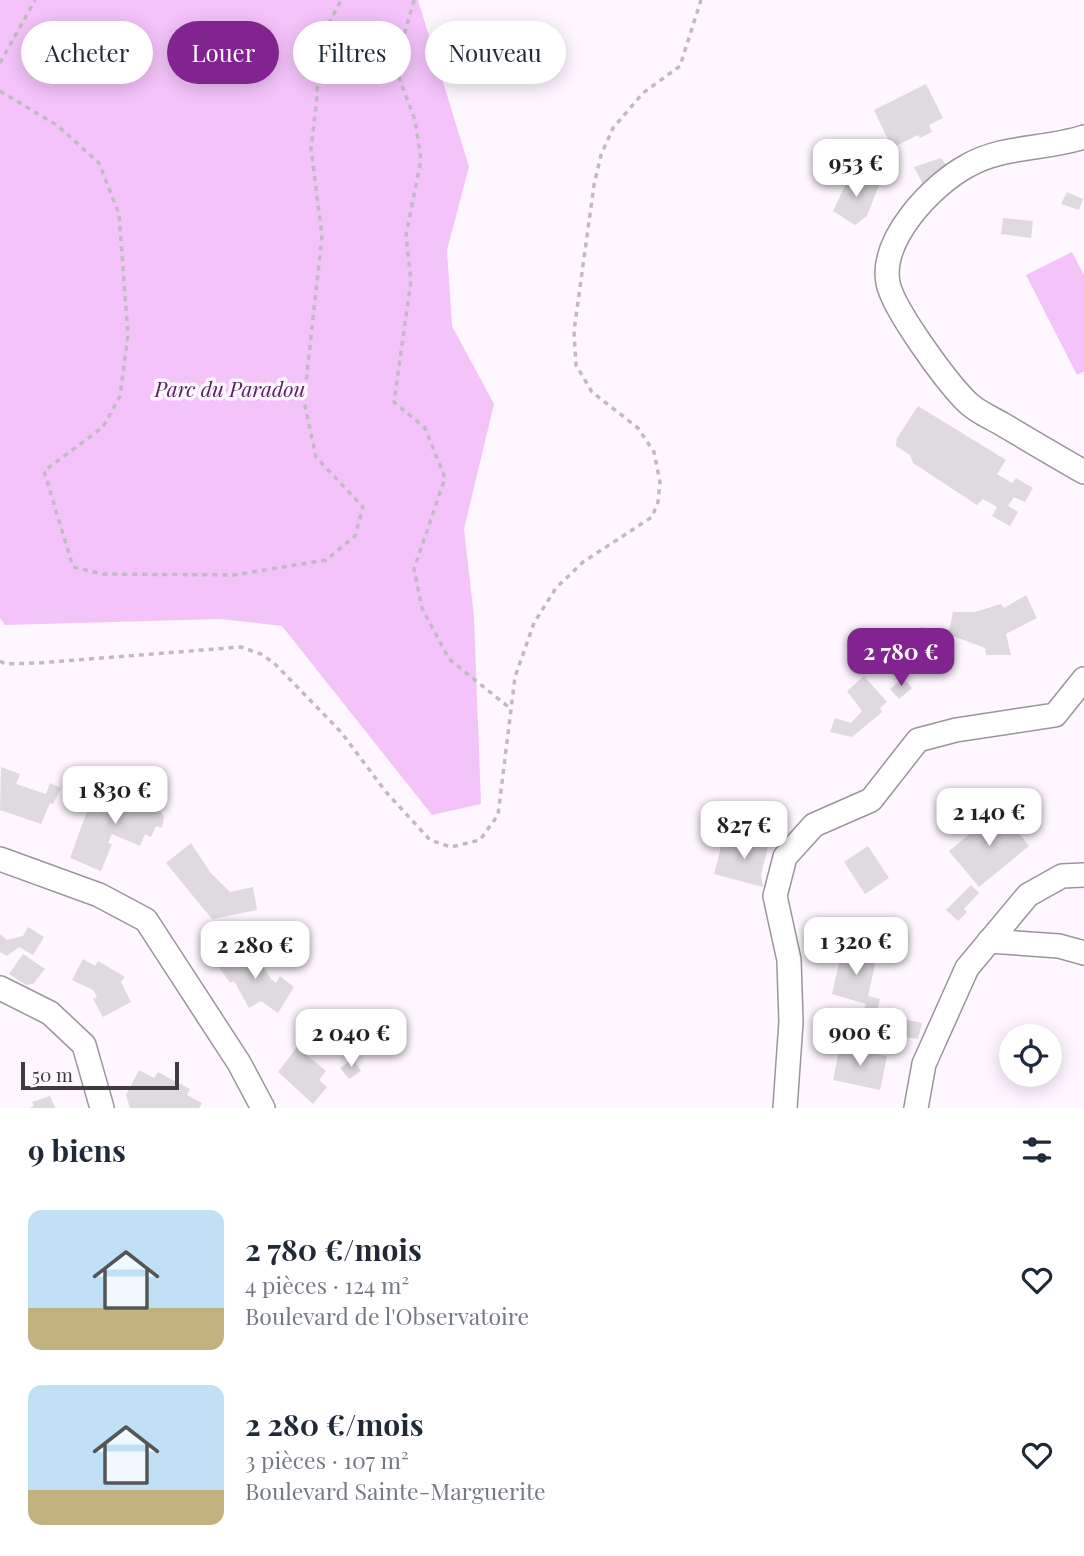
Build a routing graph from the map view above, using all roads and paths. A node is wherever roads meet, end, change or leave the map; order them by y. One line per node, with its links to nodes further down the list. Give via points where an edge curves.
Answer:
1 (35, 0): 5 (path)
2 (341, 0): 6 (path, via 319,43 311,149 322,236 304,401 316,457 363,508 355,536 326,560 234,575 102,574 74,567 44,471 103,428 120,396 128,335 119,214 99,163 58,125)
3 (414, 0): 11 (path, via 395,67 415,120 421,160 406,235 411,281 394,402 425,428 445,478 414,569 422,608 449,659)
4 (701, 0): 11 (path, via 680,66 643,93 613,128 601,155 574,331 576,365 592,392 638,428 654,452 660,482 658,502 652,517 583,562 556,588 534,623 515,677)
5 (0, 63)
6 (0, 91)
7 (1084, 137): 8 (street, via 1057,146 1003,150 966,166 923,201 895,239 887,262 888,285 928,356 967,403)
8 (1084, 472)
9 (0, 661): 11 (path, via 38,663 240,647 261,654 341,732 412,823 430,840 451,847 480,840 498,815)
10 (1084, 679): 19 (street, via 1055,715 918,740 871,800 814,825 785,857 775,895 789,960 791,1022)
11 (511, 709)
12 (0, 859): 18 (street, via 99,895 146,920)
13 (1084, 875): 14 (street, via 1062,876 1028,895)
14 (989, 941): 15 (street, via 1059,946); 20 (street, via 967,968 952,998 924,1064)
15 (1084, 953)
16 (0, 988): 17 (street, via 50,1013 84,1045)
17 (102, 1108)
18 (263, 1108)
19 (785, 1108)
20 (916, 1108)

